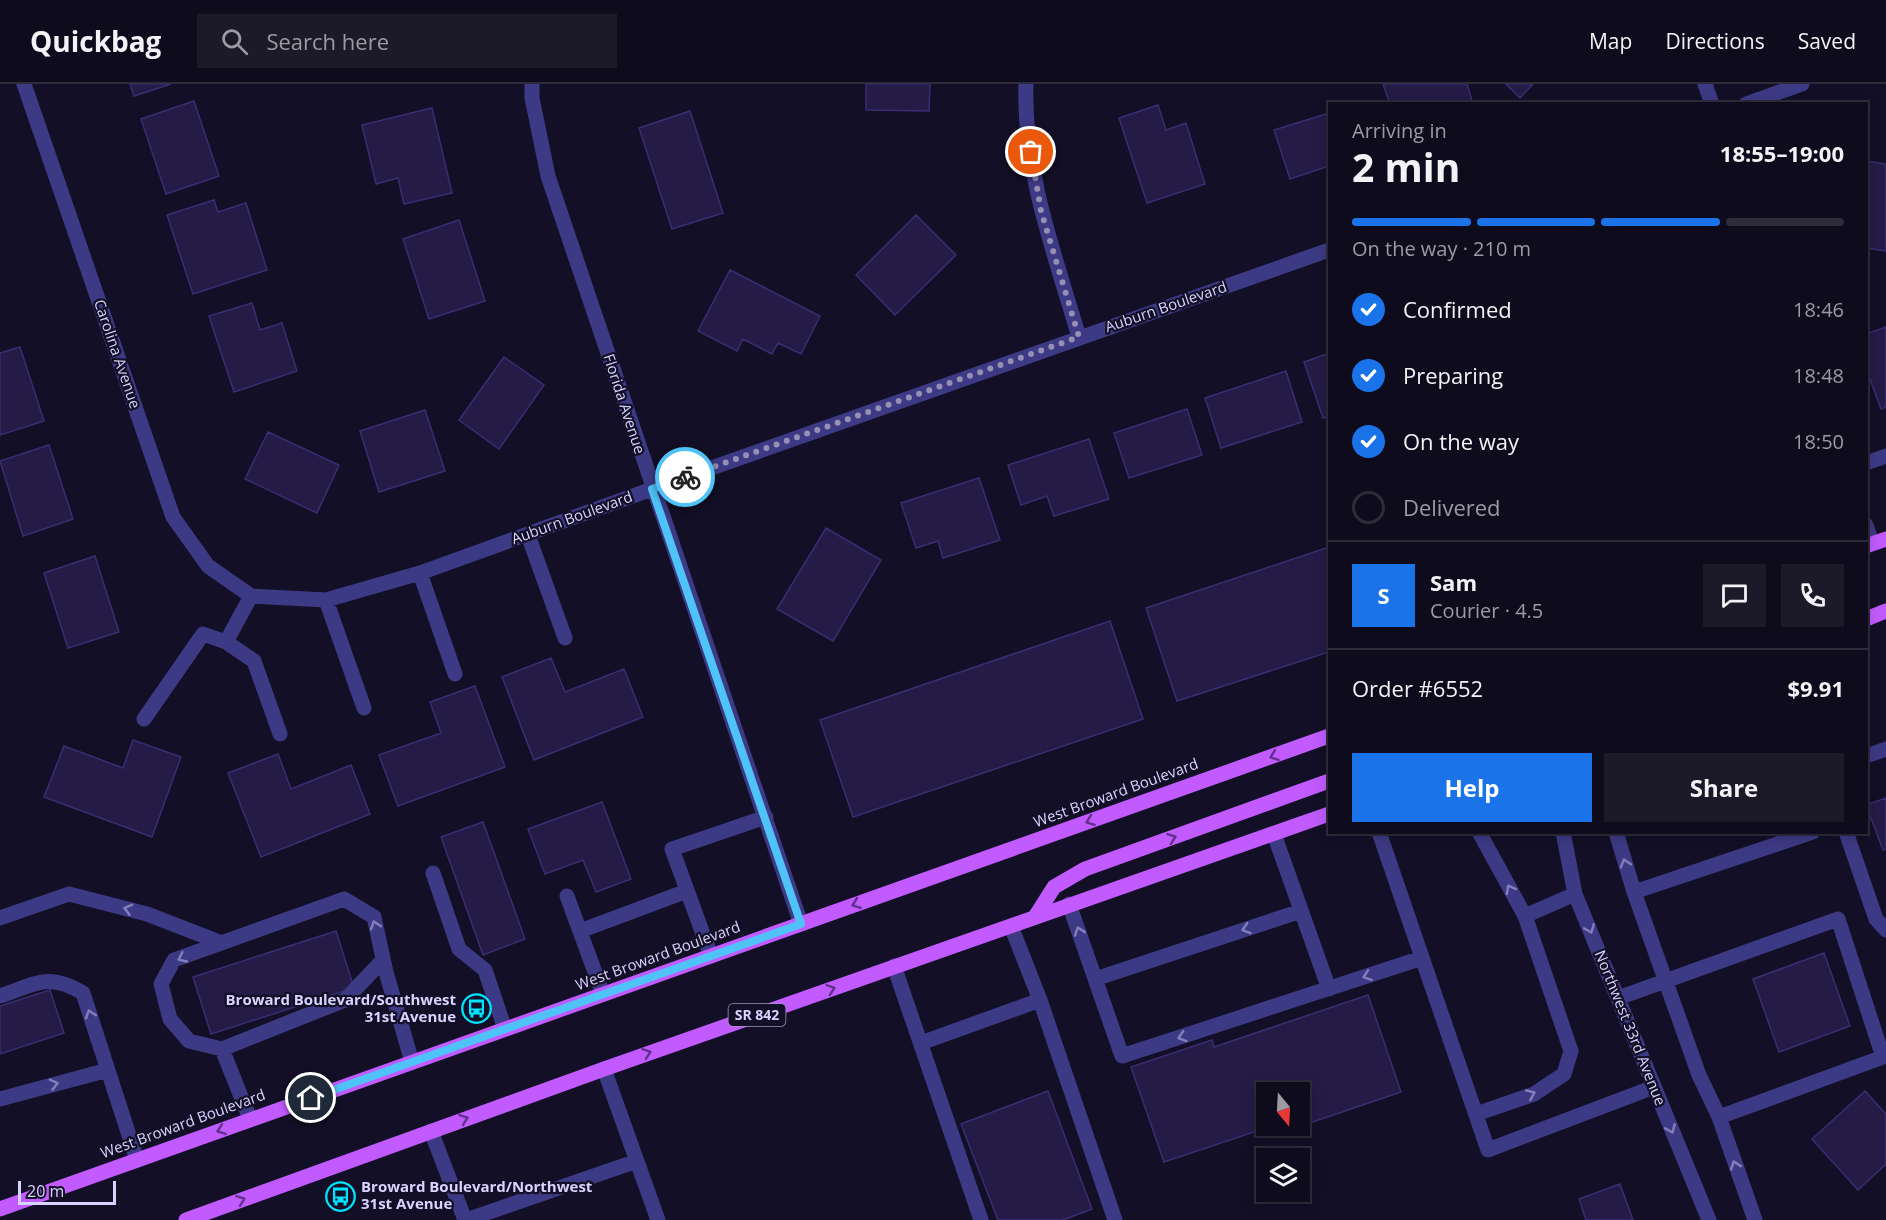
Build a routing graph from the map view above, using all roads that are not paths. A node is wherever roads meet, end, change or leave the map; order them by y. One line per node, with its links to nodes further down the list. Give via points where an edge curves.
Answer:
1 (24, 84): 17 (street, Carolina Avenue, via 173,517 208,566)
2 (532, 84): 12 (street, Florida Avenue, via 548,176)
3 (1026, 84): 9 (street, via 1025,112 1041,211)
4 (1705, 84): 6 (street)
5 (1802, 84): 7 (street)
6 (1711, 102)
7 (1752, 102)
8 (1328, 250): 9 (street, Auburn Boulevard)
9 (1079, 337): 12 (street, Auburn Boulevard)
10 (1886, 456): 11 (street)
11 (1868, 462)
12 (652, 489): 14 (street, Auburn Boulevard); 32 (street, Florida Avenue)
13 (1868, 529): 15 (street)
14 (528, 535): 16 (street, Auburn Boulevard); 21 (street)
15 (1875, 543)
16 (420, 573): 18 (street, Auburn Boulevard); 23 (street)
17 (250, 596): 18 (street, Auburn Boulevard); 22 (street)
18 (326, 600): 24 (street)
19 (1886, 611): 20 (main road)
20 (1868, 618)
21 (565, 638)
22 (226, 642): 25 (street, via 203,634); 26 (street, via 254,661)
23 (455, 674)
24 (364, 708)
25 (144, 720)
26 (280, 734)
27 (1328, 736): 50 (main road, West Broward Boulevard, one-way to 50)
28 (1886, 750): 29 (street)
29 (1868, 755)
30 (1328, 781): 48 (main road, one-way to 30, via 1054,887 1086,869)
31 (1328, 814): 33 (main road, SR 842)
32 (766, 817): 41 (street, via 672,849); 50 (street, Florida Avenue)
33 (1274, 834): 45 (main road, SR 842); 46 (street)
34 (1380, 834): 56 (street)
35 (1480, 834): 47 (street, one-way to 35)
36 (1563, 834): 43 (street, Northwest 33rd Avenue)
37 (1617, 834): 42 (street, one-way to 37)
38 (1807, 834): 42 (street)
39 (1847, 834): 52 (street, via 1876,919)
40 (433, 873): 66 (street, via 459,949 485,970)
41 (687, 891): 53 (street); 55 (street)
42 (1634, 892): 60 (street)
43 (1575, 894): 47 (street); 64 (street, Northwest 33rd Avenue, one-way to 64)
44 (567, 896): 53 (street)
45 (1069, 904): 48 (main road, SR 842); 59 (street, one-way to 45)
46 (1301, 911): 59 (street, one-way to 59); 61 (street)
47 (1525, 916): 74 (street, one-way to 47, via 1534,1094 1564,1074 1571,1051)
48 (1035, 917): 51 (main road, SR 842)
49 (0, 918): 54 (street, one-way to 49, via 147,914 69,894)
50 (801, 924): 55 (main road, West Broward Boulevard)
51 (1011, 926): 58 (main road, SR 842); 65 (street)
52 (1886, 930)
53 (580, 931): 62 (street)
54 (222, 943): 57 (street, one-way to 54, via 374,917 344,898); 68 (street, one-way to 68, via 174,960 161,984 170,1019 189,1041)
55 (711, 956): 62 (main road, West Broward Boulevard)
56 (1422, 958): 61 (street, one-way to 61); 74 (street)
57 (383, 960): 68 (street, via 345,1000); 69 (street)
58 (894, 966): 67 (street); 70 (main road, SR 842, one-way to 58)
59 (1095, 979): 61 (street, one-way to 59, via 1122,1056)
60 (1666, 982): 64 (street); 75 (street, via 1699,1075); 75 (street, via 1838,919 1883,1057)
61 (1329, 989)
62 (603, 994): 66 (main road, West Broward Boulevard)
63 (0, 996): 71 (street, one-way to 63, via 83,993 67,984 47,980)
64 (1618, 999): 72 (street, Northwest 33rd Avenue)
65 (1040, 1000): 67 (street); 86 (street)
66 (505, 1029): 69 (main road, West Broward Boulevard)
67 (921, 1043): 85 (street)
68 (222, 1049): 76 (street)
69 (412, 1062): 76 (main road, West Broward Boulevard)
70 (604, 1068): 77 (main road, SR 842, one-way to 70); 79 (street)
71 (108, 1070): 73 (street, one-way to 71); 78 (street)
72 (1654, 1087): 74 (street, via 1488,1150); 87 (street, Northwest 33rd Avenue, one-way to 87)
73 (0, 1099)
74 (1476, 1114)
75 (1719, 1117): 88 (street, one-way to 75)
76 (250, 1119): 78 (main road, West Broward Boulevard, one-way to 78)
77 (431, 1131): 81 (main road, SR 842, one-way to 77); 83 (street)
78 (136, 1160): 80 (main road, West Broward Boulevard)
79 (637, 1161): 83 (street); 84 (street)
80 (0, 1209)
81 (210, 1216): 82 (main road, SR 842)
82 (186, 1220)
83 (466, 1220)
84 (658, 1220)
85 (981, 1220)
86 (1115, 1220)
87 (1709, 1220)
88 (1755, 1220)

